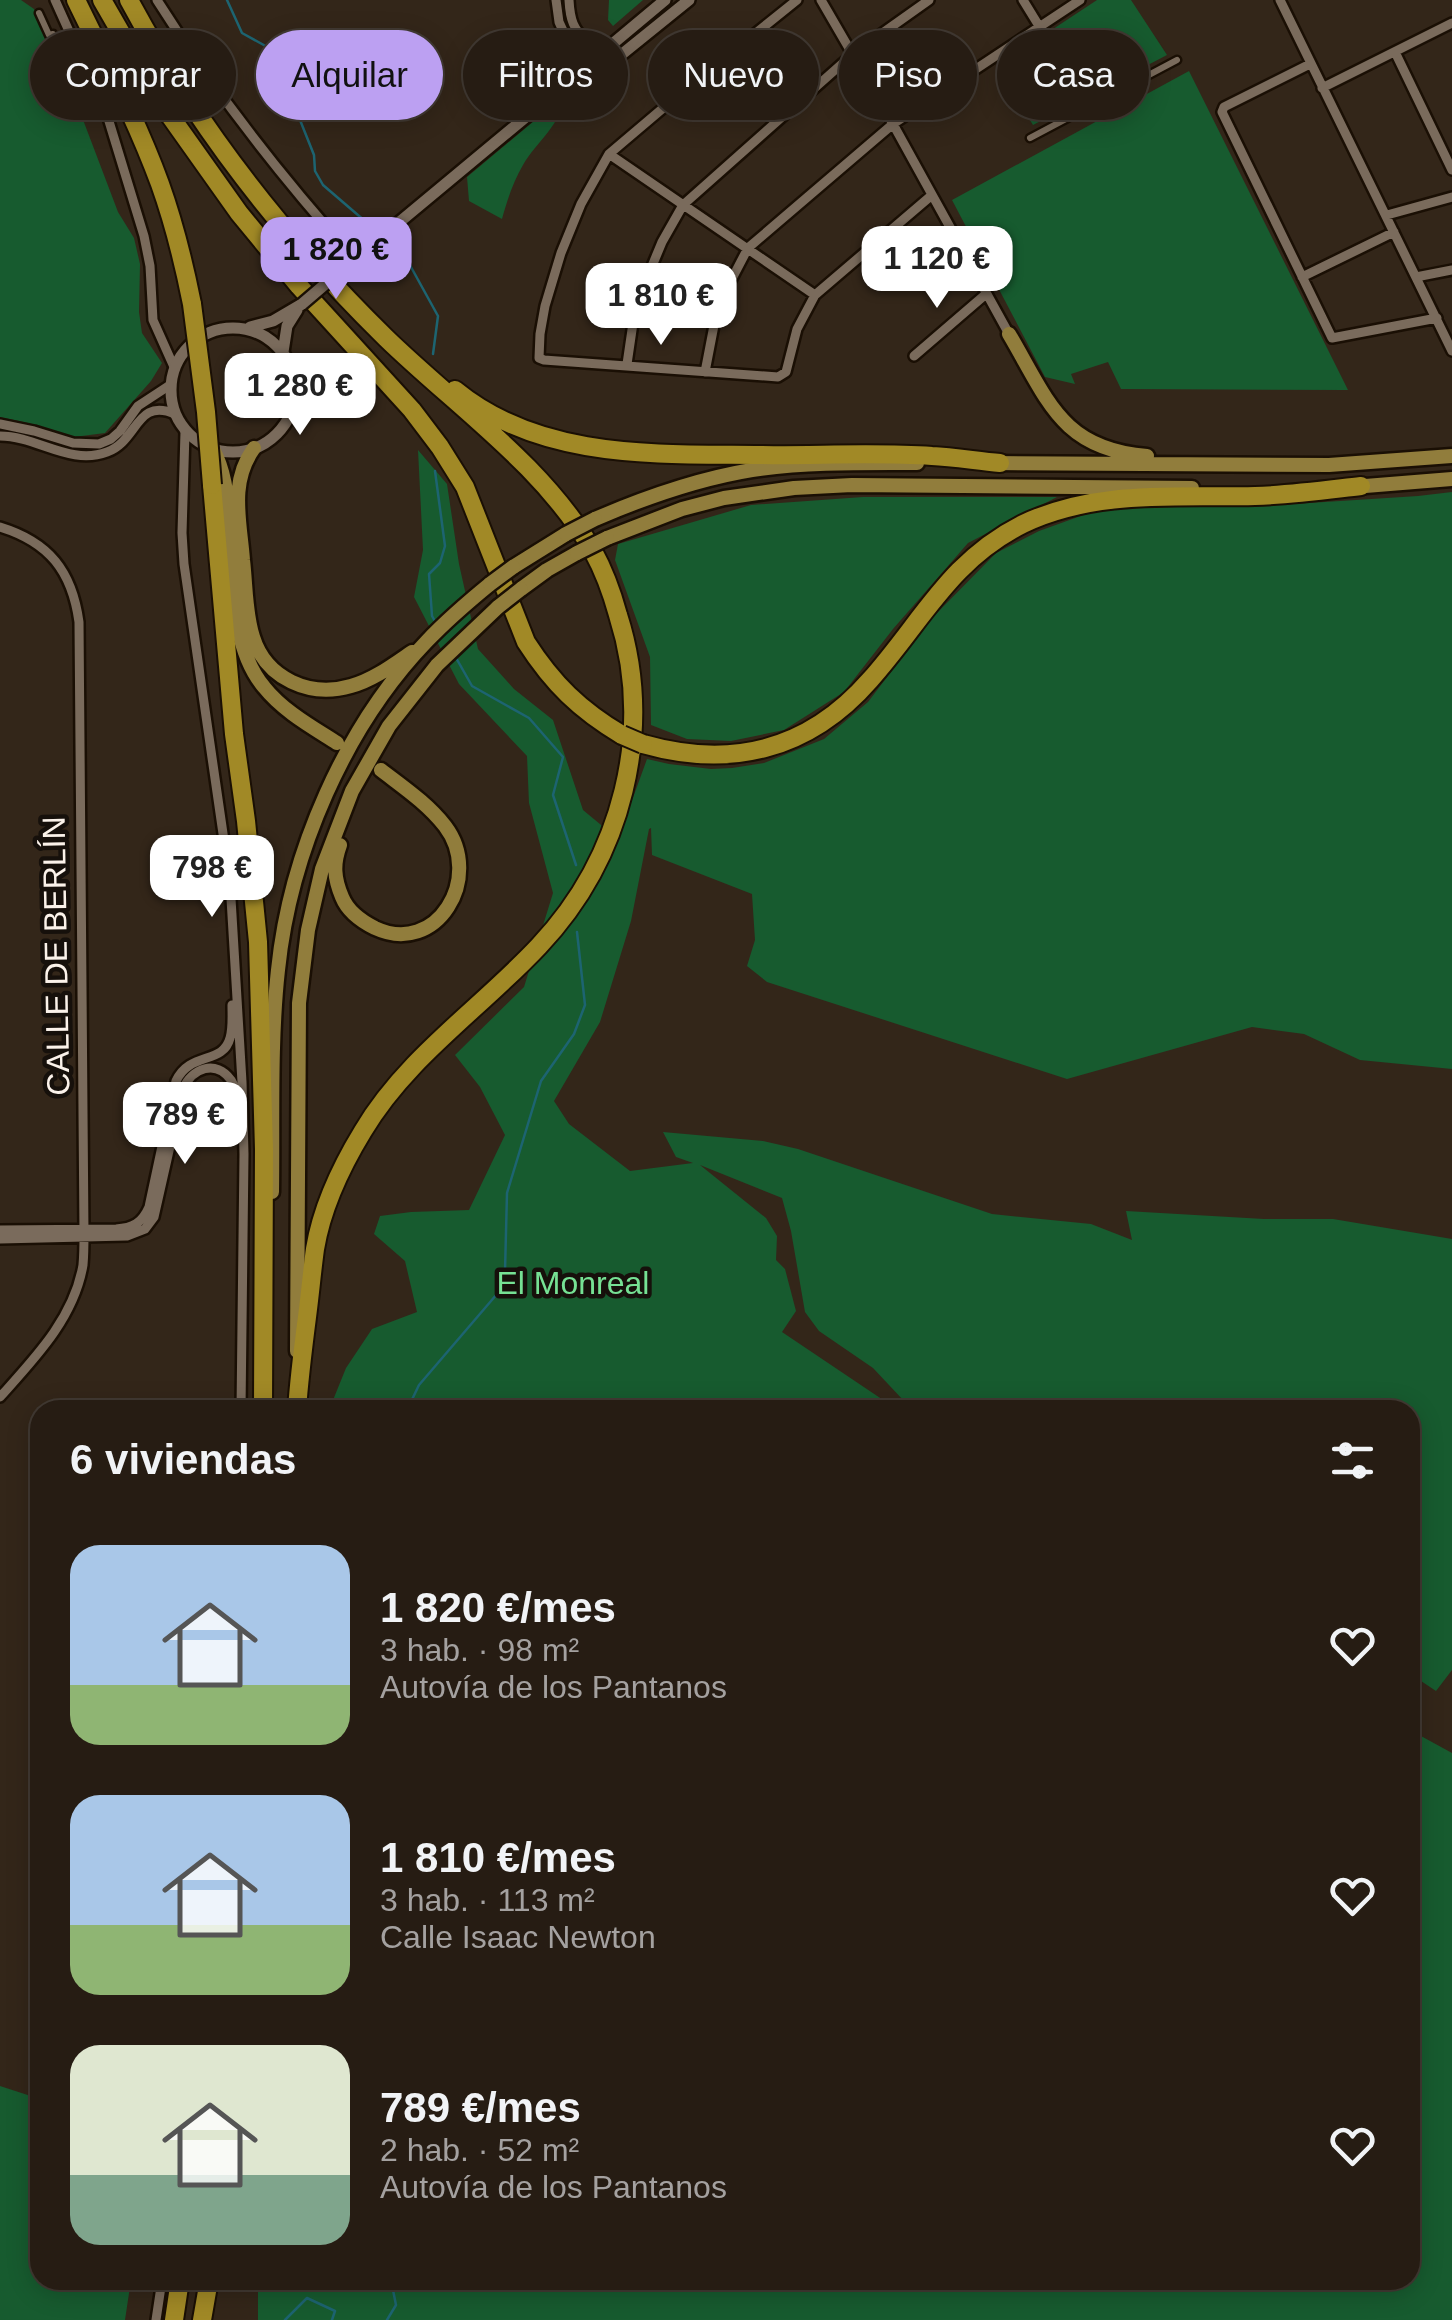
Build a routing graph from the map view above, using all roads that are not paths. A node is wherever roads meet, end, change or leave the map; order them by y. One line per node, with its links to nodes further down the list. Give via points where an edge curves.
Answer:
1 (76, 0): 85 (highway, bridge, via 160,185 192,304 258,942)
2 (102, 0): 71 (highway, bridge, via 163,106 229,199 440,447 465,487 539,662 580,707 622,736 708,756 773,746 812,729 845,708 975,555 1048,514 1108,500)
3 (129, 0): 49 (highway, via 254,191)
4 (158, 0): 43 (street, via 270,160)
5 (556, 0): 20 (street)
6 (569, 0): 21 (street)
7 (665, 0): 24 (street)
8 (689, 0): 25 (street)
9 (798, 0): 35 (street)
10 (821, 0): 22 (street)
11 (929, 0): 23 (street)
12 (1023, 0): 18 (street)
13 (1280, 0): 28 (street)
14 (55, 1): 58 (street, via 108,118 144,236 153,320)
15 (1076, 1): 18 (street)
16 (39, 13): 19 (street)
17 (1452, 23): 26 (street)
18 (1039, 26): 33 (street)
19 (46, 30)
20 (563, 30)
21 (576, 30)
22 (839, 30)
23 (887, 30)
24 (628, 31)
25 (628, 49)
26 (1395, 52): 30 (street); 36 (street)
27 (1177, 60): 34 (street)
28 (1310, 64): 30 (street); 45 (street, via 1222,112)
29 (839, 66): 39 (street)
30 (1322, 88): 40 (street)
31 (522, 120): 43 (street)
32 (891, 120): 33 (street)
33 (893, 124): 37 (street); 42 (street)
34 (1030, 138)
35 (609, 154): 39 (street); 57 (street, via 561,253 540,358)
36 (1452, 170)
37 (932, 194): 47 (street); 48 (street)
38 (1452, 197): 40 (street)
39 (683, 204): 42 (street); 57 (street, via 645,282)
40 (1387, 215): 41 (street)
41 (1394, 232): 45 (street); 46 (street)
42 (748, 248): 47 (street); 59 (street, via 716,314)
43 (355, 259): 50 (street, bridge)
44 (1452, 270): 46 (street)
45 (1302, 277): 51 (street, via 1332,338)
46 (1416, 277): 51 (street)
47 (815, 294): 59 (street, via 782,375)
48 (986, 294): 53 (street); 56 (street)
49 (346, 299): 68 (highway, via 464,397 555,440 644,454 931,456); 82 (highway, via 524,464 573,520 612,592 630,665 634,724 616,820 582,890 541,944 401,1080 341,1170 316,1246)
50 (302, 304): 52 (street); 55 (street, via 287,326)
51 (1437, 318): 54 (street)
52 (246, 328): 55 (street); 58 (street, via 211,331)
53 (1009, 334): 69 (main road, via 1054,410 1085,440 1119,454)
54 (1452, 351)
55 (283, 352): 65 (street, via 294,378 292,410 273,437)
56 (914, 356)
57 (627, 364): 59 (street)
58 (174, 367): 60 (street)
59 (705, 372)
60 (170, 385): 61 (street); 62 (street, via 99,444 73,444)
61 (175, 414): 63 (street); 64 (street, via 154,409 124,443 94,456)
62 (0, 424)
63 (186, 432): 66 (street); 77 (street, via 184,564)
64 (0, 436)
65 (254, 448): 66 (street); 73 (main road, via 241,469 238,494 248,610 264,661 293,684 327,690 376,676)
66 (213, 449): 74 (main road, via 226,486 244,650 265,689)
67 (1452, 456): 69 (main road)
68 (1000, 463): 69 (main road); 73 (main road, bridge, via 818,464 672,488 595,519 513,567)
69 (1262, 466)
70 (1452, 479): 71 (main road)
71 (1361, 486): 76 (main road, bridge, via 852,485 794,488 682,509 607,538 547,570 498,607 437,665 389,726)
72 (0, 527): 80 (street, CALLE DE BERLÍN, via 53,557 70,583 79,622)
73 (425, 643): 86 (main road, via 343,759 314,822 288,912 275,1015)
74 (337, 744)
75 (381, 770): 76 (main road, via 424,803 456,849 461,872 454,897 423,928 382,931 346,905 334,861)
76 (352, 791): 82 (main road, via 322,869 299,1003)
77 (233, 942): 78 (street); 80 (street, via 229,1042 179,1075 146,1214 132,1227)
78 (244, 1154): 80 (street, via 230,1079 216,1069 193,1072 183,1088 150,1224 132,1235); 84 (street)
79 (0, 1230): 80 (street)
80 (84, 1233): 81 (street); 83 (street, CALLE DE BERLÍN, via 83,1264 61,1322)
81 (0, 1239)
82 (298, 1382): 87 (highway)
83 (0, 1396)
84 (241, 1400)
85 (263, 1400)
86 (264, 1400)
87 (297, 1400)
88 (160, 2290): 91 (street)
89 (178, 2290): 92 (highway)
90 (207, 2290): 93 (highway)
91 (156, 2320)
92 (174, 2320)
93 (202, 2320)

